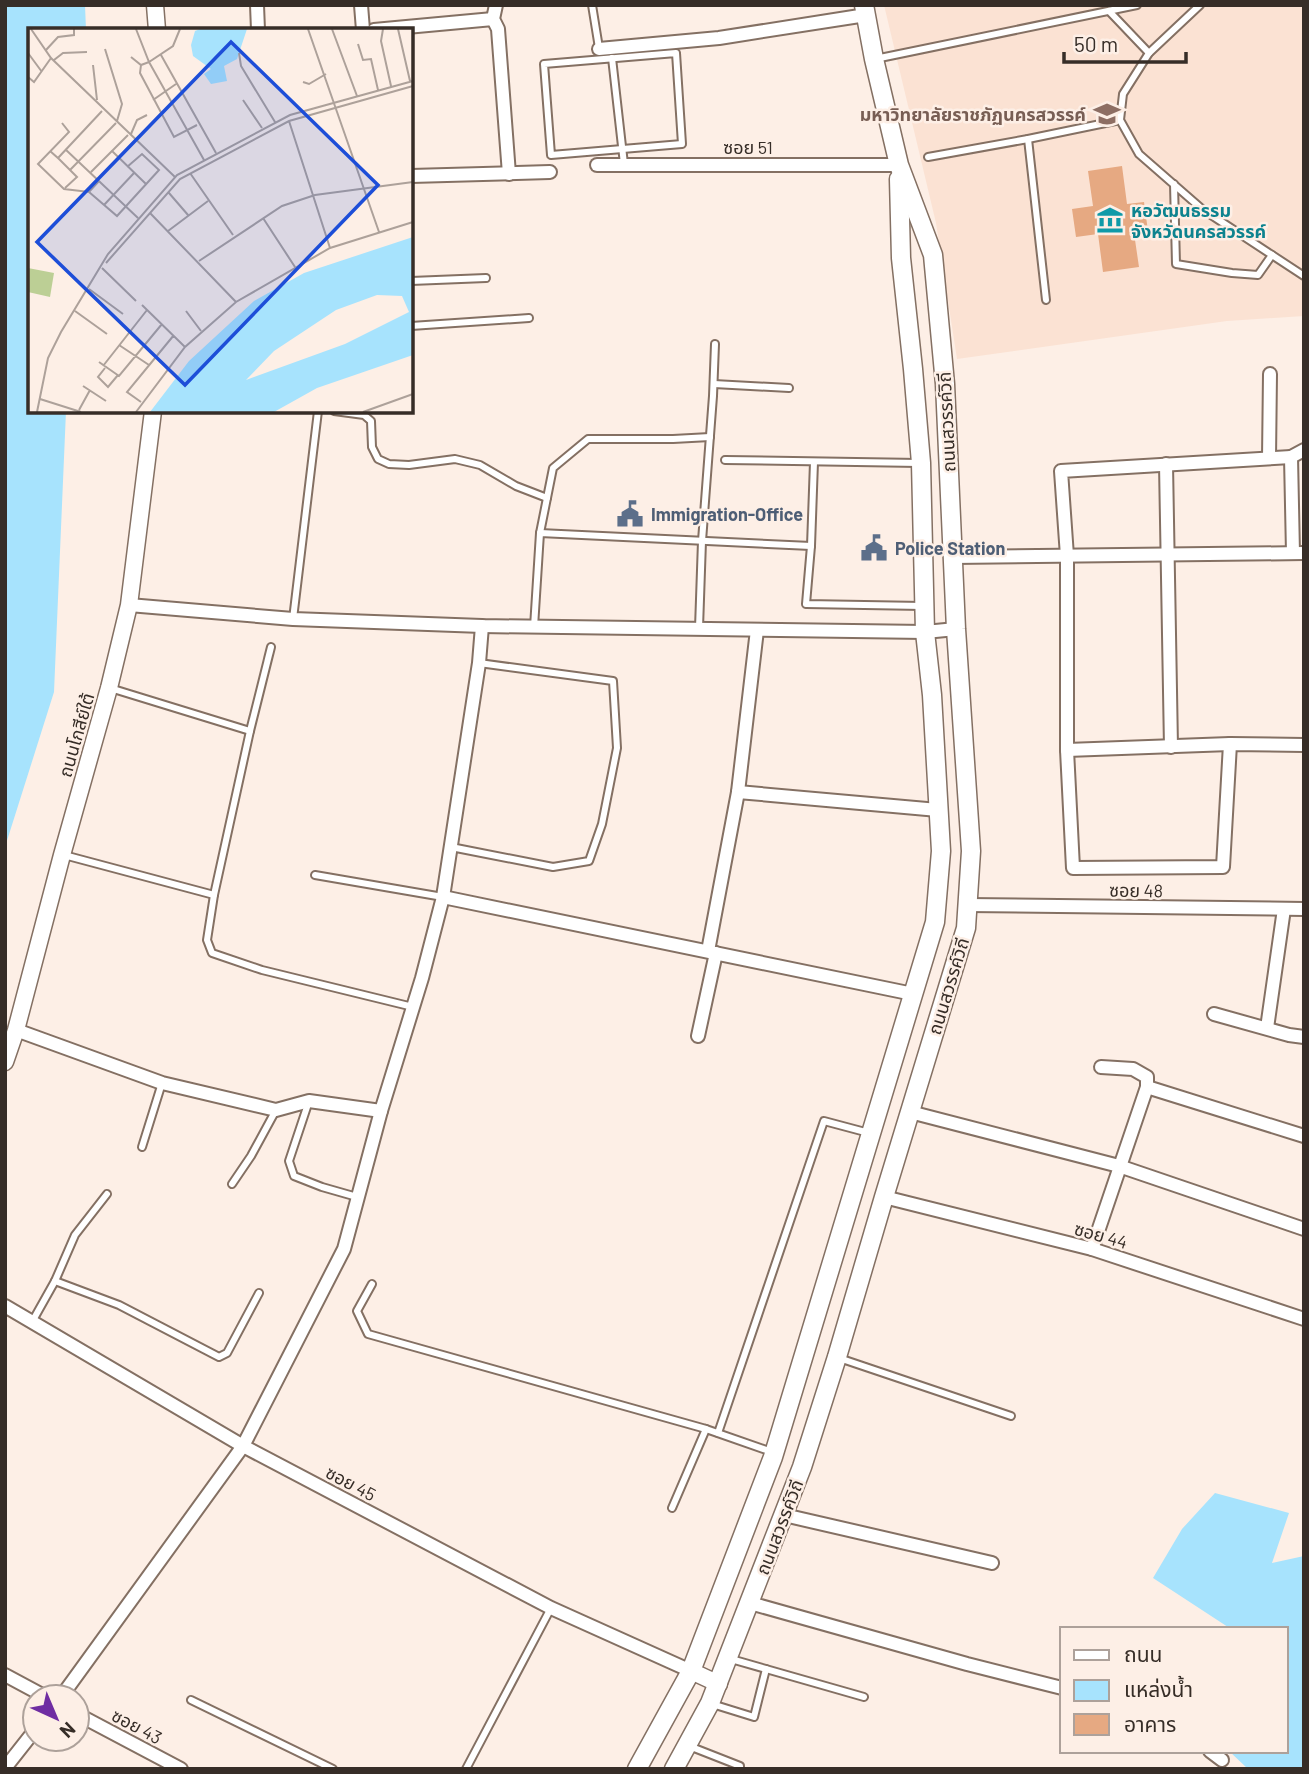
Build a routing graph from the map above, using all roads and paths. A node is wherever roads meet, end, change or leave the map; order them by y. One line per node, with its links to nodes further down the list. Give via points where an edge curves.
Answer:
1 (155, 5): 11 (street)
2 (257, 5): 12 (street)
3 (360, 5): 13 (street)
4 (496, 5): 10 (street)
5 (592, 5): 15 (lane)
6 (1137, 5): 9 (lane)
7 (1200, 5): 16 (lane)
8 (865, 10): 15 (street, via 719,38); 18 (main road, ถนนสวรรค์วิถี)
9 (1109, 11): 16 (lane); 18 (lane)
10 (492, 19): 14 (street); 27 (street, via 498,29)
11 (157, 28)
12 (258, 28)
13 (363, 28)
14 (395, 28)
15 (599, 49)
16 (1149, 53): 19 (lane, via 1123,94)
17 (612, 58): 21 (lane); 21 (lane, via 676,53 682,144); 21 (lane, via 544,64 551,155)
18 (874, 59): 25 (main road, ถนนสวรรค์วิถี)
19 (1120, 120): 20 (lane); 29 (lane, via 1139,154)
20 (1028, 139): 22 (lane); 34 (lane)
21 (622, 149): 24 (lane)
22 (928, 157)
23 (597, 165): 24 (street, ซอย 51)
24 (624, 165): 25 (street, ซอย 51)
25 (899, 165): 50 (main road, ถนนสวรรค์วิถี, via 901,258); 59 (main road, ถนนสวรรค์วิถี, via 933,255)
26 (550, 172): 27 (street)
27 (509, 174): 28 (street)
28 (413, 176)
29 (1174, 184): 30 (lane, via 1202,209); 30 (lane, via 1176,264 1258,275)
30 (1272, 255): 31 (lane)
31 (1304, 276)
32 (486, 278): 33 (lane)
33 (413, 281)
34 (1046, 300)
35 (529, 318): 36 (lane)
36 (413, 326)
37 (715, 344): 39 (lane)
38 (1270, 374): 47 (street)
39 (714, 384): 40 (lane); 44 (lane)
40 (789, 388)
41 (153, 413): 60 (street, ถนนโกสีย์ใต้)
42 (318, 413): 62 (lane)
43 (349, 413): 52 (lane, via 370,421 372,447 378,459 389,464 455,459 480,465)
44 (710, 438): 52 (lane, via 589,439 553,468); 54 (lane)
45 (1304, 450): 46 (street)
46 (1291, 457): 47 (street); 56 (street)
47 (1269, 458): 51 (street)
48 (725, 460): 49 (lane)
49 (814, 462): 50 (lane); 55 (lane)
50 (921, 463): 61 (main road, ถนนสวรรค์วิถี)
51 (1166, 464): 57 (street); 58 (street, via 1061,471)
52 (547, 498): 53 (lane)
53 (540, 533): 54 (lane); 64 (lane)
54 (702, 541): 55 (lane); 65 (lane)
55 (811, 546): 61 (lane, via 806,604)
56 (1299, 553): 57 (street)
57 (1167, 554): 58 (street); 75 (street)
58 (1067, 556): 59 (street); 76 (street)
59 (953, 557): 66 (main road, ถนนสวรรค์วิถี)
60 (129, 605): 62 (street); 71 (street, ถนนโกสีย์ใต้)
61 (925, 606): 68 (main road, ถนนสวรรค์วิถี)
62 (293, 619): 63 (street)
63 (482, 626): 64 (street); 70 (street)
64 (534, 627): 65 (street)
65 (699, 629): 67 (street)
66 (956, 629): 68 (street); 84 (main road, ถนนสวรรค์วิถี, via 971,850)
67 (757, 630): 68 (street); 77 (street)
68 (925, 632): 78 (main road, ถนนสวรรค์วิถี)
69 (271, 647): 72 (lane)
70 (479, 663): 79 (street); 79 (lane, via 613,681 617,748 602,824 589,861 553,867)
71 (109, 688): 72 (lane); 80 (street, ถนนโกสีย์ใต้)
72 (250, 731): 82 (lane)
73 (1230, 744): 74 (street); 75 (street); 76 (street, via 1223,867 1073,868)
74 (1304, 745)
75 (1171, 747): 76 (street)
76 (1067, 750)
77 (738, 792): 78 (street); 87 (street)
78 (938, 810): 88 (main road, ถนนสวรรค์วิถี, via 935,922)
79 (451, 847): 83 (street)
80 (62, 855): 82 (lane); 92 (street, ถนนโกสีย์ใต้)
81 (315, 875): 83 (lane)
82 (214, 895): 89 (lane, via 207,940 212,953)
83 (443, 897): 87 (street); 89 (street)
84 (967, 905): 85 (street, ซอย 48); 102 (main road, ถนนสวรรค์วิถี, via 965,928)
85 (1284, 909): 86 (street, ซอย 48); 91 (street)
86 (1304, 909)
87 (712, 952): 88 (street); 93 (street)
88 (914, 994): 103 (main road, ถนนสวรรค์วิถี)
89 (413, 1007): 101 (street)
90 (1214, 1014): 91 (street)
91 (1267, 1028): 94 (street)
92 (16, 1030): 95 (street, ถนนโกสีย์ใต้); 97 (street)
93 (698, 1036)
94 (1304, 1037)
95 (5, 1062)
96 (1101, 1067): 98 (street, via 1133,1069 1147,1077)
97 (162, 1083): 100 (street); 105 (lane)
98 (1147, 1087): 104 (street); 106 (street)
99 (309, 1101): 100 (street); 101 (street); 110 (lane, via 289,1161 294,1176)
100 (276, 1110): 107 (lane)
101 (381, 1111): 110 (street)
102 (910, 1112): 106 (street); 109 (main road, ถนนสวรรค์วิถี)
103 (871, 1134): 122 (lane, via 824,1121); 124 (main road, ถนนสวรรค์วิถี)
104 (1304, 1136)
105 (142, 1147)
106 (1119, 1166): 111 (street); 112 (street)
107 (232, 1184)
108 (107, 1194): 113 (lane, via 75,1235)
109 (884, 1197): 112 (street, ซอย 44); 119 (main road, ถนนสวรรค์วิถี)
110 (358, 1198): 123 (street, via 344,1249)
111 (1304, 1229)
112 (1092, 1249): 117 (street, ซอย 44)
113 (55, 1281): 115 (lane, via 119,1305 219,1357 227,1353); 118 (lane)
114 (372, 1284): 121 (lane, via 357,1311 368,1334)
115 (258, 1293)
116 (5, 1306): 118 (street, ซอย 45)
117 (1304, 1319)
118 (32, 1322): 123 (street, ซอย 45)
119 (838, 1357): 120 (lane); 126 (main road, ถนนสวรรค์วิถี)
120 (1012, 1416)
121 (706, 1429): 122 (lane); 125 (lane)
122 (718, 1433): 124 (lane)
123 (243, 1446): 129 (street, ซอย 45); 134 (street)
124 (774, 1453): 132 (main road, ถนนสวรรค์วิถี)
125 (672, 1508)
126 (783, 1515): 127 (street); 128 (main road, ถนนสวรรค์วิถี)
127 (992, 1563)
128 (750, 1603): 130 (main road, ถนนสวรรค์วิถี); 137 (street)
129 (551, 1608): 132 (street, ซอย 45); 149 (lane)
130 (729, 1658): 131 (lane); 136 (main road, ถนนสวรรค์วิถี)
131 (765, 1669): 138 (lane); 140 (lane, via 754,1717)
132 (691, 1671): 136 (street); 150 (main road, ถนนสวรรค์วิถี)
133 (5, 1675): 135 (street)
134 (71, 1683)
135 (21, 1684)
136 (719, 1684): 140 (main road, ถนนสวรรค์วิถี)
137 (1060, 1687)
138 (864, 1697)
139 (191, 1700): 148 (lane)
140 (710, 1703): 142 (main road, ถนนสวรรค์วิถี)
141 (91, 1721): 147 (street, ซอย 43)
142 (687, 1745): 151 (main road, ถนนสวรรค์วิถี); 152 (lane)
143 (21, 1748): 146 (street)
144 (1213, 1753): 145 (street)
145 (1222, 1760)
146 (5, 1768)
147 (181, 1769)
148 (333, 1769)
149 (466, 1769)
150 (637, 1769)
151 (674, 1769)
152 (740, 1769)

